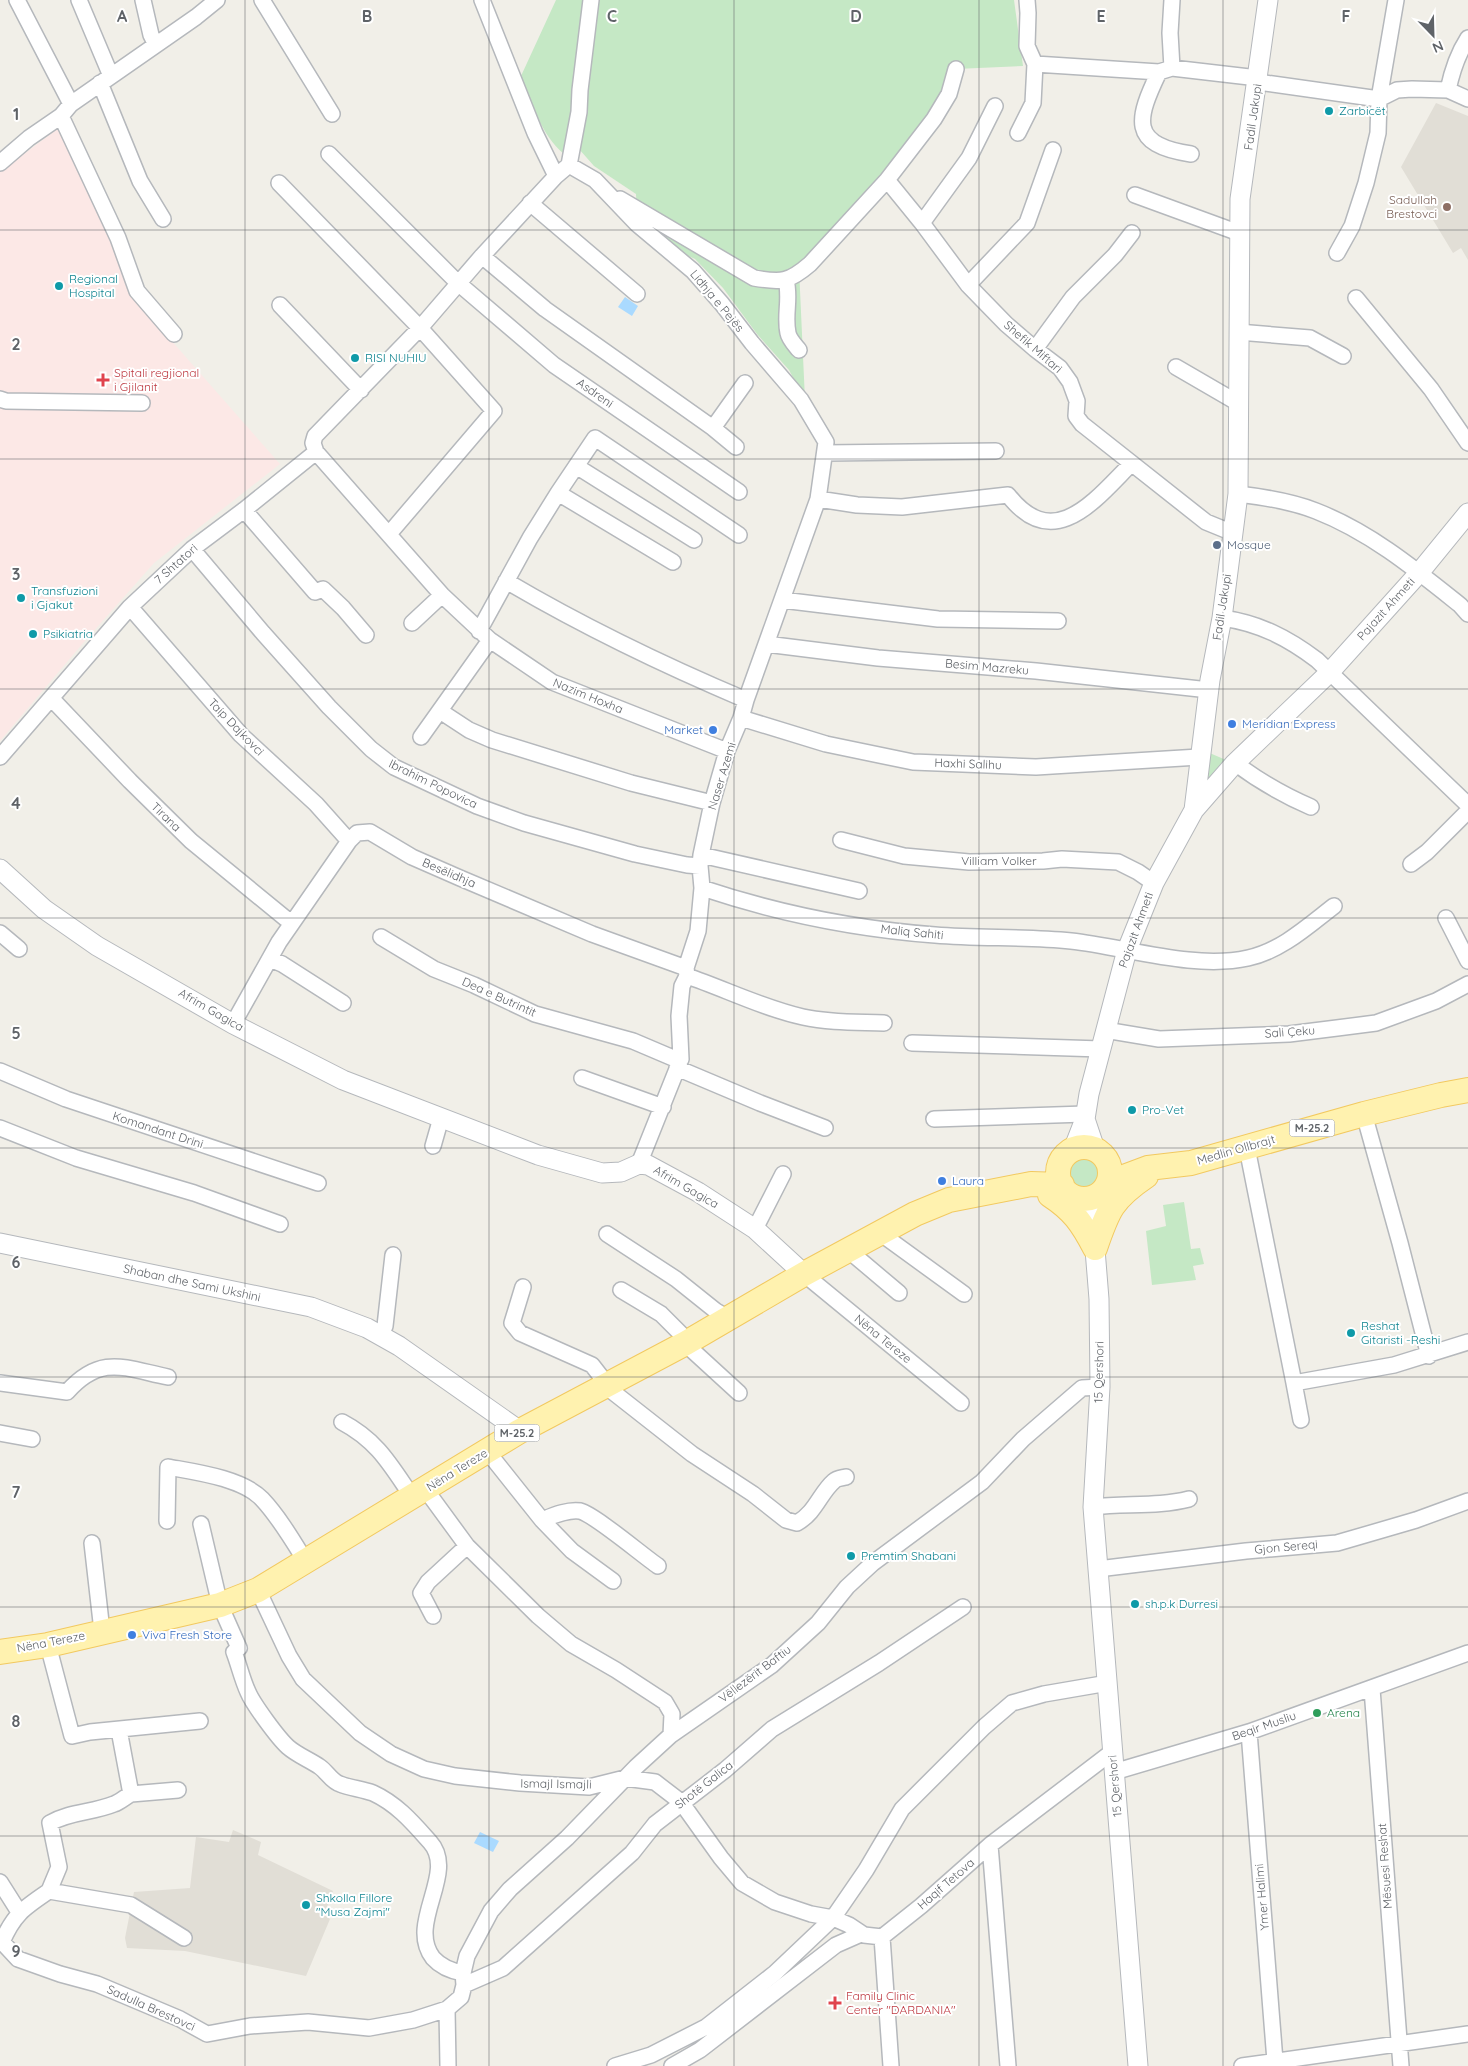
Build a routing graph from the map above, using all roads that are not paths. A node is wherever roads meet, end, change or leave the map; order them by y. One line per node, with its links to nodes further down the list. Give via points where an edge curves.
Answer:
1 (18, 0): 22 (street)
2 (79, 0): 17 (street)
3 (143, 0): 13 (street)
4 (217, 0): 13 (street)
5 (262, 0): 24 (street)
6 (482, 0): 32 (street, via 535,133)
7 (590, 0): 31 (street, via 579,112)
8 (1027, 0): 14 (street, via 1027,46)
9 (1172, 0): 16 (street)
10 (1268, 0): 18 (street, Fadil Jakupi)
11 (1396, 0): 20 (street)
12 (1468, 38): 19 (street, via 1458,53)
13 (156, 45): 17 (street)
14 (1036, 64): 16 (street); 26 (street, via 1033,103)
15 (956, 69): 33 (street, via 949,94 934,119)
16 (1166, 70): 18 (street); 29 (street, via 1144,102 1144,132 1152,141 1170,151)
17 (105, 79): 22 (street); 38 (street, via 140,181)
18 (1258, 80): 20 (street); 41 (street, Fadil Jakupi, via 1240,199)
19 (1448, 90): 20 (street, via 1397,90); 21 (street)
20 (1379, 99): 42 (street, via 1378,133 1366,184 1352,226)
21 (1468, 99)
22 (71, 104): 25 (street)
23 (995, 106): 39 (street, via 969,158)
24 (332, 114)
25 (61, 116): 30 (street); 52 (street, via 118,238 137,291)
26 (1018, 133)
27 (1053, 150): 46 (street, via 1028,223)
28 (329, 154): 45 (street, Asdreni)
29 (1190, 154)
30 (0, 163)
31 (569, 165): 32 (street); 36 (street, Lidhja e Pejës, via 595,180)
32 (556, 176): 37 (street)
33 (887, 180): 39 (street, Shefik Miftari); 44 (street, via 810,264)
34 (280, 183): 50 (street)
35 (1135, 195): 41 (street)
36 (614, 198): 44 (street, via 622,199 754,278 774,282); 67 (street, Lidhja e Pejës, via 637,224 693,271 722,304 801,400 826,442)
37 (530, 204): 43 (street); 47 (street)
38 (163, 218)
39 (922, 222): 46 (street, Shefik Miftari)
40 (1132, 233): 53 (street, via 1074,297)
41 (1239, 233): 51 (street, Fadil Jakupi)
42 (1337, 253)
43 (482, 256): 45 (street); 62 (street, via 545,309)
44 (786, 280): 54 (street, via 790,293 788,335)
45 (458, 283): 50 (street); 70 (street, Asdreni, via 554,365)
46 (968, 285): 53 (street, Shefik Miftari)
47 (637, 294)
48 (1356, 298): 63 (street, via 1430,389)
49 (280, 304): 58 (street)
50 (420, 328): 58 (street); 77 (street, via 494,410)
51 (1238, 332): 55 (street, via 1310,338); 61 (street, Fadil Jakupi)
52 (174, 334)
53 (1035, 349): 68 (street, Shefik Miftari, via 1060,368 1070,382 1077,401 1076,416 1082,424)
54 (799, 350)
55 (1344, 356)
56 (1176, 367): 61 (street)
57 (745, 383): 62 (street)
58 (361, 390): 66 (street, via 315,436)
59 (0, 399): 60 (street)
60 (142, 403)
61 (1238, 403): 72 (street, Fadil Jakupi)
62 (713, 428): 64 (street)
63 (1468, 443)
64 (736, 447)
65 (996, 451): 67 (street)
66 (316, 452): 74 (street, 7 Shtatori); 77 (street, Nazim Hoxha)
67 (825, 453): 73 (street, Naser Azemi)
68 (1132, 464): 73 (street, via 1092,503 1071,518 1059,521 1036,518 1024,512 1008,495 1001,494 902,507); 76 (street, Shefik Miftari, via 1206,522)
69 (576, 466): 71 (street); 78 (street, via 595,438); 79 (street)
70 (739, 492)
71 (558, 493): 81 (street); 83 (street)
72 (1238, 494): 76 (street, Fadil Jakupi); 82 (street, via 1270,498 1316,511 1392,551)
73 (818, 499): 85 (street, Naser Azemi)
74 (244, 510): 80 (street, 7 Shtatori); 91 (street, via 315,592 323,590)
75 (1468, 513): 82 (street, Pajazit Ahmeti)
76 (1233, 533): 88 (street, Fadil Jakupi)
77 (389, 534): 84 (street, Nazim Hoxha)
78 (740, 535)
79 (694, 540)
80 (192, 549): 86 (street, 7 Shtatori); 112 (street, Ibrahim Popovica, via 330,707 371,749 394,767 476,806 524,824 686,865)
81 (673, 562)
82 (1419, 573): 87 (street); 94 (street, Pajazit Ahmeti)
83 (506, 581): 92 (street); 97 (street, via 569,617 686,675)
84 (442, 595): 90 (street); 92 (street, Nazim Hoxha)
85 (782, 600): 89 (street, via 938,619); 93 (street, Naser Azemi)
86 (130, 607): 96 (street, 7 Shtatori); 111 (street, Taip Dajkovci, via 241,735 316,804)
87 (1468, 614)
88 (1222, 618): 94 (street, via 1253,624 1279,634); 95 (street, Fadil Jakupi)
89 (1058, 621)
90 (412, 623)
91 (366, 635)
92 (484, 635): 98 (street); 101 (street, Nazim Hoxha, via 552,682)
93 (766, 644): 95 (street, Besim Mazreku); 97 (street, Naser Azemi)
94 (1330, 673): 104 (street, Pajazit Ahmeti); 106 (street)
95 (1208, 690): 103 (street, Fadil Jakupi)
96 (51, 698): 102 (street, 7 Shtatori); 120 (street, Tirana, via 191,841 285,918)
97 (746, 700): 99 (street, Naser Azemi)
98 (440, 711): 100 (street); 105 (street, via 492,740 631,783)
99 (741, 718): 101 (street, Naser Azemi); 103 (street, Haxhi Salihu, via 826,744 913,762 1036,767)
100 (421, 737)
101 (727, 751): 105 (street, Naser Azemi)
102 (0, 757)
103 (1199, 757): 108 (street, Fadil Jakupi)
104 (1235, 763): 107 (street, via 1285,796); 108 (street, Pajazit Ahmeti)
105 (712, 803): 112 (street, Naser Azemi)
106 (1468, 805)
107 (1312, 807)
108 (1194, 810): 115 (street, Pajazit Ahmeti)
109 (1468, 811): 113 (street)
110 (841, 840): 115 (street, Villiam Volker, via 904,856 969,862 1062,859 1118,862)
111 (349, 841): 120 (street); 127 (street, Besëlidhja, via 357,832 370,832 412,857)
112 (701, 860): 116 (street, Naser Azemi); 117 (street, Ibrahim Popovica)
113 (1411, 864)
114 (0, 869): 131 (street, Afrim Gagica, via 44,909 97,946)
115 (1154, 883): 124 (street, Pajazit Ahmeti)
116 (702, 888): 124 (street, Maliq Sahiti, via 787,912 864,927 936,936 1071,941); 127 (street, Naser Azemi, via 698,931)
117 (859, 891)
118 (1334, 906): 124 (street, Maliq Sahiti, via 1281,944 1248,958 1217,962)
119 (1446, 918): 126 (street)
120 (294, 920): 125 (street)
121 (0, 933): 123 (street)
122 (380, 937): 135 (street, Dea e Butrintit, via 434,969 535,1014 633,1041)
123 (19, 949)
124 (1127, 950): 132 (street, Pajazit Ahmeti)
125 (270, 959): 129 (street); 131 (street)
126 (1468, 961)
127 (687, 972): 130 (street, Besëlidhja, via 803,1017 832,1022); 135 (street, Naser Azemi, via 679,1016)
128 (1468, 984): 132 (street, Sali Çeku, via 1436,1001 1376,1023 1337,1028 1289,1034 1159,1039)
129 (343, 1003)
130 (884, 1022)
131 (233, 1024): 142 (street, Afrim Gagica, via 343,1080)
132 (1105, 1030): 134 (street, Pajazit Ahmeti)
133 (912, 1043): 134 (street)
134 (1101, 1049): 141 (street, Pajazit Ahmeti)
135 (679, 1063): 139 (street, Naser Azemi); 145 (street, Dea e Butrintit, via 760,1103)
136 (0, 1071): 152 (street, Komandant Drini, via 66,1099)
137 (582, 1078): 139 (street)
138 (1468, 1090): 140 (main road, Medlin Ollbrajt / M-25.2)
139 (663, 1107): 148 (street, Naser Azemi)
140 (1364, 1114): 147 (main road, Medlin Ollbrajt / M-25.2); 171 (street)
141 (1085, 1116): 143 (street); 150 (street)
142 (441, 1118): 146 (street); 148 (street, Afrim Gagica, via 538,1155 602,1173 621,1172)
143 (934, 1118)
144 (0, 1128): 154 (street, via 76,1158 194,1193)
145 (825, 1128)
146 (434, 1146)
147 (1247, 1148): 149 (main road, Medlin Ollbrajt / M-25.2, via 1191,1163); 174 (street)
148 (639, 1164): 155 (street, Afrim Gagica, via 648,1165 698,1192)
149 (1153, 1168): 150 (main road, Medlin Ollbrajt / M-25.2); 159 (main road, via 1114,1203)
150 (1085, 1173): 153 (main road, Nëna Tereze / M-25.2); 159 (street, 15 Qershori)
151 (783, 1174): 155 (street)
152 (318, 1183)
153 (1028, 1184): 156 (main road, Nëna Tereze / M-25.2, via 950,1200); 159 (main road, via 1066,1205 1081,1221)
154 (280, 1224)
155 (755, 1229): 162 (street, Afrim Gagica)
156 (880, 1233): 160 (main road, Nëna Tereze / M-25.2); 166 (street)
157 (607, 1234): 167 (street, via 676,1278 716,1312)
158 (0, 1243): 168 (street, Shaban dhe Sami Ukshini, via 311,1307)
159 (1094, 1243): 176 (street, 15 Qershori, via 1099,1299)
160 (848, 1250): 162 (main road, Nëna Tereze / M-25.2); 165 (street)
161 (393, 1255): 168 (street, via 385,1326)
162 (804, 1274): 167 (main road, Nëna Tereze / M-25.2); 178 (street, Nëna Tereze)
163 (523, 1287): 175 (street, via 512,1323 520,1333 592,1365)
164 (621, 1290): 170 (street, via 661,1314)
165 (899, 1294)
166 (964, 1294)
167 (728, 1318): 170 (main road, Nëna Tereze / M-25.2)
168 (381, 1335): 181 (street, Shaban dhe Sami Ukshini)
169 (1468, 1342): 171 (street)
170 (686, 1343): 175 (main road, Nëna Tereze / M-25.2); 177 (street)
171 (1429, 1356): 174 (street)
172 (168, 1377): 173 (street, via 112,1366 89,1373 67,1392)
173 (0, 1383)
174 (1294, 1383): 179 (street)
175 (607, 1384): 181 (main road, Nëna Tereze / M-25.2); 185 (street, via 685,1448 786,1520 796,1523 804,1519 835,1480)
176 (1100, 1387): 189 (street, 15 Qershori); 212 (street, Vëllezërit Baftiu, via 1082,1388 1023,1439 982,1482 913,1532 846,1587 818,1623 772,1665)
177 (739, 1393)
178 (961, 1403)
179 (1302, 1420)
180 (342, 1422): 186 (street, Nëna Tereze, via 380,1449)
181 (520, 1431): 184 (main road, Nëna Tereze / M-25.2)
182 (0, 1434): 183 (street)
183 (32, 1439)
184 (487, 1451): 186 (main road, Nëna Tereze / M-25.2); 190 (street)
185 (846, 1477)
186 (419, 1494): 194 (street); 195 (main road, Nëna Tereze / M-25.2)
187 (1189, 1499): 189 (street, via 1170,1504 1123,1503)
188 (1468, 1501): 197 (street, Gjon Sereqi, via 1416,1520 1337,1542)
189 (1093, 1507): 197 (street, 15 Qershori)
190 (542, 1520): 196 (street, via 580,1511); 198 (street, via 572,1551)
191 (167, 1521): 195 (street, via 168,1467 221,1479 240,1485 261,1498)
192 (201, 1524): 200 (street)
193 (92, 1543): 203 (street, Nëna Tereze)
194 (467, 1546): 202 (street, via 428,1582 422,1594); 212 (street, via 571,1644 665,1702 672,1714)
195 (306, 1562): 199 (main road, Nëna Tereze / M-25.2)
196 (658, 1566)
197 (1098, 1569): 207 (street, 15 Qershori)
198 (613, 1581)
199 (258, 1590): 200 (main road, Nëna Tereze / M-25.2); 215 (street, Ismajl Ismajli, via 303,1679 360,1733 391,1754 424,1769 520,1784 589,1787)
200 (220, 1605): 203 (main road, Nëna Tereze / M-25.2); 228 (street, via 239,1648 234,1652 248,1693 287,1746 323,1769 338,1784 388,1801 432,1844 438,1860 437,1880 424,1932 427,1949 436,1961)
201 (963, 1607): 218 (street, Shotë Galica, via 772,1729 725,1770)
202 (433, 1616)
203 (102, 1632): 204 (main road, Nëna Tereze / M-25.2)
204 (48, 1645): 205 (main road, Nëna Tereze / M-25.2); 210 (street, via 72,1736)
205 (0, 1652)
206 (1468, 1653): 208 (street, Beqir Musliu)
207 (1108, 1683): 213 (street, 15 Qershori); 223 (street, via 1012,1703 902,1809)
208 (1372, 1689): 211 (street, Beqir Musliu); 231 (street, Mësuesi Reshat)
209 (200, 1721): 210 (street)
210 (119, 1730): 217 (street)
211 (1249, 1732): 214 (street, Beqir Musliu); 232 (street, Ymer Halimi)
212 (671, 1736): 215 (street, Vëllezërit Baftiu)
213 (1112, 1752): 214 (street, 15 Qershori); 219 (street, Haqif Tetova)
214 (1114, 1772): 238 (street, 15 Qershori)
215 (625, 1778): 218 (street, Ismajl Ismajli, via 656,1782); 228 (street, Vëllezërit Baftiu, via 491,1911 467,1956)
216 (178, 1790): 217 (street)
217 (131, 1794): 221 (street, via 116,1804 68,1814 50,1823 59,1868)
218 (681, 1802): 223 (street, Ismajl Ismajli, via 742,1883 775,1902); 228 (street, Shotë Galica, via 655,1824 632,1853 503,1968)
219 (990, 1845): 225 (street, Haqif Tetova); 237 (street)
220 (0, 1882): 222 (street)
221 (49, 1891): 222 (street); 226 (street, via 131,1905)
222 (19, 1912): 227 (street)
223 (833, 1918): 224 (street, Ismajl Ismajli); 234 (street, via 775,1973 706,2026 651,2055)
224 (861, 1934): 225 (street, Ismajl Ismajli); 235 (street, via 836,1945 700,2050)
225 (882, 1937): 236 (street)
226 (184, 1938)
227 (1, 1943): 229 (street, Sadulla Brestovci, via 18,1959 97,1984 207,2034 250,2026 308,2022 368,2028 413,2020)
228 (463, 1979): 229 (street, via 461,1997)
229 (447, 2009): 233 (street)
230 (1468, 2034): 231 (street)
231 (1398, 2044): 232 (street); 240 (street, Mësuesi Reshat)
232 (1275, 2061): 239 (street)
233 (448, 2066)
234 (615, 2066)
235 (672, 2066)
236 (891, 2066)
237 (1008, 2066)
238 (1138, 2066)
239 (1242, 2066)
240 (1401, 2066)

